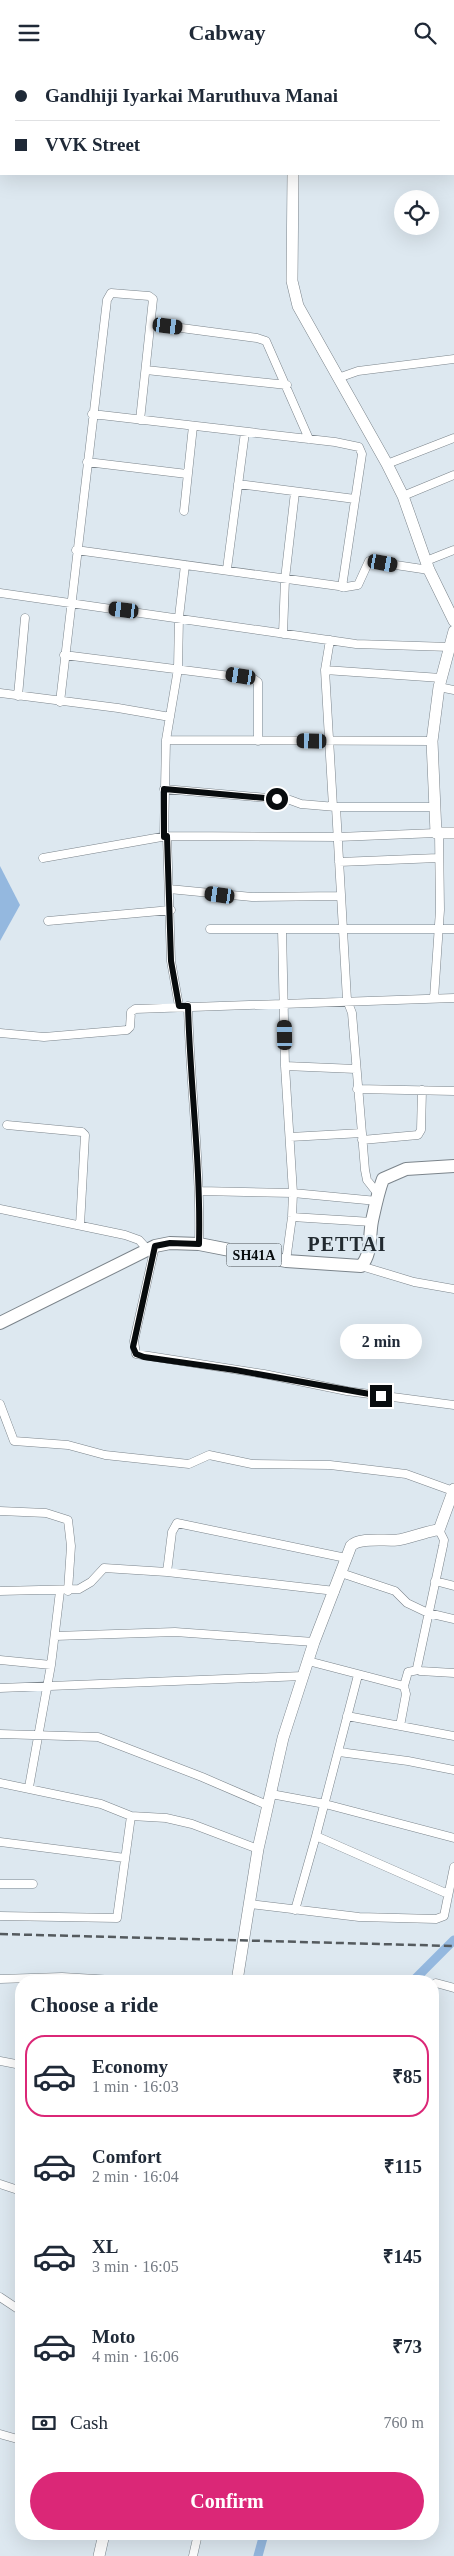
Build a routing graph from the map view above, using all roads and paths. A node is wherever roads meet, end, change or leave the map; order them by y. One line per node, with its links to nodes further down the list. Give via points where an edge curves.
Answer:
1 (293, 175): 5 (street, via 294,296)
2 (151, 324): 4 (street); 6 (street, via 262,339 269,346); 7 (street, via 152,297 109,294)
3 (454, 359): 5 (street, via 358,371)
4 (146, 370): 6 (street); 8 (street)
5 (338, 378): 14 (street)
6 (287, 385): 12 (street)
7 (92, 414): 8 (street); 13 (street)
8 (140, 420): 9 (street)
9 (192, 426): 10 (street); 15 (street)
10 (245, 432): 12 (street); 17 (street)
11 (454, 438): 14 (street)
12 (309, 439): 20 (street, via 350,444 362,449)
13 (86, 463): 15 (street); 23 (street)
14 (387, 464): 19 (street)
15 (188, 474): 21 (street)
16 (454, 475): 19 (street)
17 (238, 484): 18 (street); 26 (street)
18 (295, 492): 20 (street); 27 (street)
19 (403, 496): 25 (street)
20 (355, 499): 28 (street)
21 (184, 511)
22 (454, 550): 25 (street)
23 (76, 551): 24 (street); 30 (street)
24 (185, 565): 26 (street); 31 (street)
25 (427, 565): 28 (street, via 369,561 358,585); 33 (street)
26 (227, 569): 27 (street)
27 (285, 579): 28 (street); 35 (street)
28 (342, 587)
29 (0, 593): 30 (street)
30 (70, 602): 31 (street); 38 (street)
31 (179, 617): 35 (street); 39 (street)
32 (25, 618): 44 (street)
33 (454, 621)
34 (454, 631): 37 (street)
35 (283, 633): 36 (street)
36 (330, 640): 37 (street, via 356,645); 40 (street)
37 (450, 647): 41 (street)
38 (64, 655): 39 (street); 45 (street)
39 (178, 669): 46 (street); 48 (street, via 241,676 258,682)
40 (326, 670): 41 (street); 50 (street)
41 (440, 683): 42 (street); 49 (street)
42 (454, 690)
43 (0, 693): 44 (street)
44 (18, 696): 45 (street)
45 (60, 702): 46 (street)
46 (170, 717): 47 (street)
47 (166, 740): 48 (street); 51 (street)
48 (258, 741): 50 (street)
49 (432, 741): 50 (street); 53 (street)
50 (330, 742): 52 (street)
51 (164, 789): 52 (street); 56 (street)
52 (334, 807): 53 (street); 57 (street)
53 (435, 807): 54 (street)
54 (438, 833): 55 (street); 57 (street); 59 (street)
55 (454, 833)
56 (165, 837): 57 (street); 58 (street); 61 (street)
57 (338, 837): 60 (street)
58 (43, 858)
59 (438, 858): 60 (street); 69 (street)
60 (339, 862): 62 (street)
61 (169, 889): 62 (street, via 252,897); 63 (street)
62 (341, 896): 67 (street)
63 (171, 909): 64 (street); 74 (street, via 171,961)
64 (48, 921)
65 (210, 929): 66 (street)
66 (282, 929): 67 (street); 73 (street)
67 (342, 929): 69 (street); 72 (street)
68 (454, 929): 69 (street)
69 (438, 930): 71 (street)
70 (454, 997): 71 (street)
71 (434, 998): 72 (street)
72 (347, 1000): 73 (street); 78 (street, via 352,1013)
73 (284, 1004): 75 (street); 77 (street)
74 (179, 1006): 75 (street); 76 (street, via 135,1009 131,1012 127,1030 73,1036)
75 (188, 1006): 86 (street)
76 (0, 1033)
77 (285, 1066): 78 (street); 84 (street)
78 (356, 1069): 79 (street)
79 (357, 1089): 80 (street); 83 (street)
80 (422, 1090): 81 (street); 83 (street, via 421,1130 418,1135)
81 (454, 1091)
82 (7, 1125): 92 (street, via 82,1131 85,1135)
83 (362, 1136): 84 (street); 88 (street, via 366,1175)
84 (290, 1137): 87 (street)
85 (454, 1166): 88 (main road, via 393,1173 383,1179)
86 (200, 1191): 87 (street); 93 (street)
87 (293, 1193): 88 (street); 90 (street)
88 (377, 1197): 91 (main road)
89 (0, 1209): 92 (street)
90 (292, 1217): 91 (street); 95 (street)
91 (372, 1222): 96 (main road, via 369,1249)
92 (80, 1225): 94 (street, via 134,1237)
93 (199, 1244): 94 (main road, SH41A, via 170,1243); 95 (main road, SH41A)
94 (152, 1248): 98 (main road, SH41A); 100 (street, via 134,1341 136,1354 347,1391)
95 (286, 1261): 96 (main road, SH41A)
96 (361, 1266): 97 (street, via 414,1282)
97 (454, 1289)
98 (0, 1323)
99 (0, 1404): 101 (street, via 14,1441 68,1445 105,1455 179,1464 192,1464 209,1455 252,1464 330,1465 406,1473)
100 (454, 1405)
101 (453, 1490): 103 (street)
102 (0, 1511): 110 (street, via 46,1513 68,1520 71,1546)
103 (439, 1530): 104 (street, via 399,1539 359,1541 352,1544); 107 (street, via 444,1540)
104 (346, 1558): 105 (street, via 177,1523 172,1532); 106 (street)
105 (167, 1572): 110 (street, via 104,1568 84,1587); 111 (street)
106 (341, 1573): 111 (street); 112 (street, via 395,1591 407,1603)
107 (435, 1581): 108 (street); 112 (street)
108 (454, 1586)
109 (0, 1591): 110 (street)
110 (64, 1591): 114 (street)
111 (335, 1591): 115 (street)
112 (428, 1613): 113 (street); 119 (street)
113 (454, 1619)
114 (55, 1636): 115 (street, via 174,1632); 118 (street)
115 (314, 1642): 117 (street)
116 (0, 1661): 118 (street)
117 (308, 1661): 121 (street); 122 (street)
118 (51, 1665): 123 (street)
119 (418, 1670): 120 (street); 124 (street, via 408,1672)
120 (454, 1673)
121 (358, 1675): 124 (street); 126 (street)
122 (302, 1676): 123 (street); 135 (street)
123 (48, 1686): 125 (street); 129 (street)
124 (404, 1686): 127 (street, via 406,1694)
125 (0, 1688)
126 (347, 1716): 127 (street); 131 (street)
127 (400, 1726): 130 (street)
128 (0, 1734): 129 (street)
129 (40, 1734): 134 (street); 135 (street, via 98,1737)
130 (454, 1736)
131 (339, 1752): 132 (street); 136 (street)
132 (454, 1771)
133 (0, 1783): 134 (street)
134 (30, 1787): 137 (street, via 101,1804)
135 (269, 1800): 136 (street); 141 (street)
136 (325, 1804): 138 (street); 139 (street)
137 (131, 1816): 141 (street, via 166,1818 192,1824); 142 (street)
138 (316, 1837): 146 (street); 148 (street)
139 (454, 1837)
140 (0, 1842): 142 (street)
141 (258, 1849): 147 (street)
142 (125, 1858): 149 (street, via 117,1918)
143 (454, 1867): 146 (street)
144 (0, 1884): 145 (street)
145 (33, 1884)
146 (448, 1894): 148 (street, via 444,1916 436,1919 359,1917)
147 (250, 1904): 148 (street); 150 (street)
148 (295, 1910)
149 (0, 1916)
150 (238, 1975)
151 (0, 1979): 152 (street)
152 (15, 1979)
153 (439, 1984): 154 (street)
154 (454, 1988)
155 (0, 2061): 156 (street)
156 (15, 2064)
157 (0, 2184): 158 (street)
158 (15, 2189)
159 (0, 2297): 160 (street)
160 (15, 2307)
161 (0, 2434): 162 (street)
162 (15, 2438)
163 (103, 2540): 165 (street)
164 (197, 2540): 166 (street)
165 (99, 2556)
166 (193, 2556)

